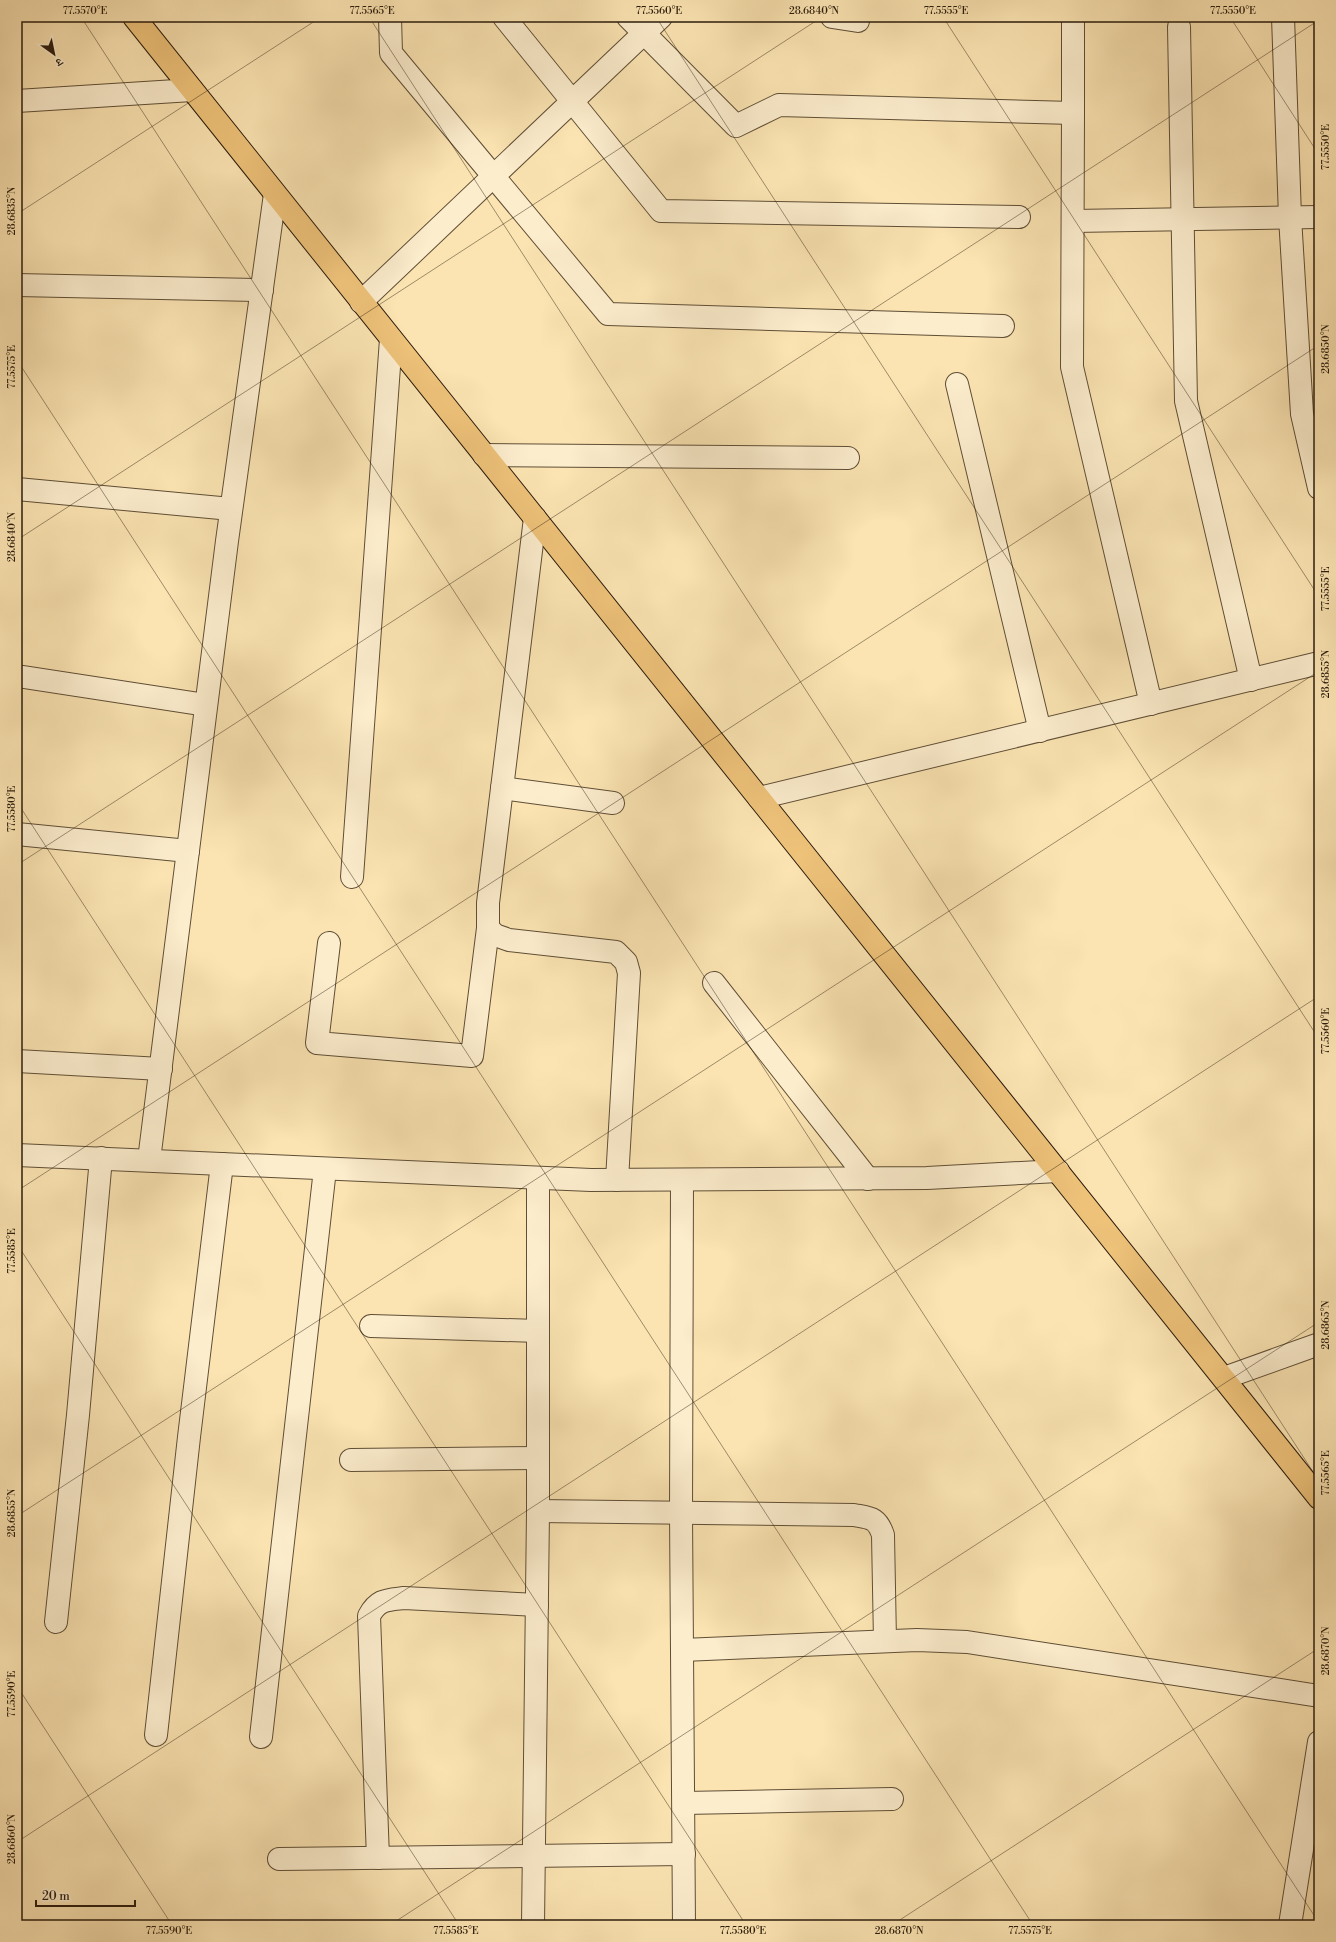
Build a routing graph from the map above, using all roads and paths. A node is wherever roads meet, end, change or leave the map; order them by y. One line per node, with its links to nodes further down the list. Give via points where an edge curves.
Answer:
1 (134, 17): 12 (main road)
2 (390, 17): 16 (street, via 391,54)
3 (504, 17): 14 (street)
4 (628, 17): 11 (street)
5 (661, 17): 11 (street)
6 (832, 17): 7 (street, via 858,21)
7 (858, 17)
8 (1073, 17): 15 (street)
9 (1283, 17): 20 (street)
10 (1179, 27): 21 (street)
11 (643, 34): 14 (street); 15 (street, via 736,126 780,105)
12 (192, 90): 13 (street); 17 (main road)
13 (17, 101)
14 (573, 102): 16 (street); 18 (street, via 661,211)
15 (1073, 113): 22 (street)
16 (494, 177): 25 (street); 26 (street, via 608,314)
17 (275, 194): 24 (street); 25 (main road)
18 (1019, 217)
19 (1319, 217): 20 (street)
20 (1290, 218): 21 (street); 31 (street, via 1302,414)
21 (1183, 219): 22 (street); 37 (street, via 1186,400)
22 (1073, 221): 38 (street, via 1072,367)
23 (17, 285): 24 (street)
24 (262, 290): 33 (street)
25 (361, 302): 27 (main road)
26 (1004, 326)
27 (391, 339): 29 (main road); 46 (street)
28 (957, 384): 40 (street)
29 (484, 455): 30 (street); 34 (main road)
30 (848, 458)
31 (1319, 488)
32 (17, 489): 33 (street)
33 (231, 509): 39 (street)
34 (535, 518): 41 (street); 42 (main road)
35 (1319, 664): 37 (street)
36 (17, 676): 39 (street)
37 (1251, 680): 38 (street)
38 (1151, 704): 40 (street)
39 (206, 705): 45 (street)
40 (1040, 730): 42 (street)
41 (502, 788): 43 (street); 47 (street, via 488,903)
42 (759, 798): 57 (main road)
43 (613, 803)
44 (17, 834): 45 (street)
45 (188, 851): 51 (street)
46 (352, 877)
47 (488, 928): 48 (street, via 472,1056 317,1043); 60 (street, via 495,935 509,940 616,952 626,962 629,973)
48 (329, 944)
49 (714, 983): 59 (street)
50 (17, 1061): 51 (street)
51 (161, 1069): 54 (street)
52 (17, 1155): 53 (street)
53 (101, 1158): 54 (street); 72 (street)
54 (149, 1160): 55 (street)
55 (222, 1164): 56 (street); 76 (street)
56 (325, 1168): 58 (street); 77 (street)
57 (1058, 1170): 59 (street); 65 (main road)
58 (538, 1178): 60 (street); 63 (street)
59 (868, 1179): 61 (street)
60 (617, 1180): 61 (street)
61 (682, 1180): 70 (street)
62 (371, 1326): 63 (street)
63 (538, 1331): 66 (street)
64 (1319, 1344): 65 (street)
65 (1224, 1378): 68 (main road)
66 (538, 1458): 67 (street); 69 (street)
67 (351, 1460)
68 (1319, 1498)
69 (538, 1511): 70 (street); 71 (street)
70 (681, 1514): 73 (street, via 871,1518 883,1535); 74 (street)
71 (537, 1605): 82 (street); 83 (street, via 404,1598 384,1600 374,1606 369,1616)
72 (56, 1622)
73 (885, 1641): 74 (street); 75 (street, via 968,1642)
74 (683, 1650): 80 (street)
75 (1319, 1696)
76 (156, 1735)
77 (261, 1737)
78 (1319, 1742): 87 (street)
79 (892, 1799): 80 (street)
80 (684, 1803): 81 (street)
81 (684, 1854): 82 (street); 86 (street)
82 (534, 1855): 83 (street); 85 (street)
83 (378, 1858): 84 (street)
84 (279, 1859)
85 (533, 1925)
86 (684, 1925)
87 (1290, 1925)

